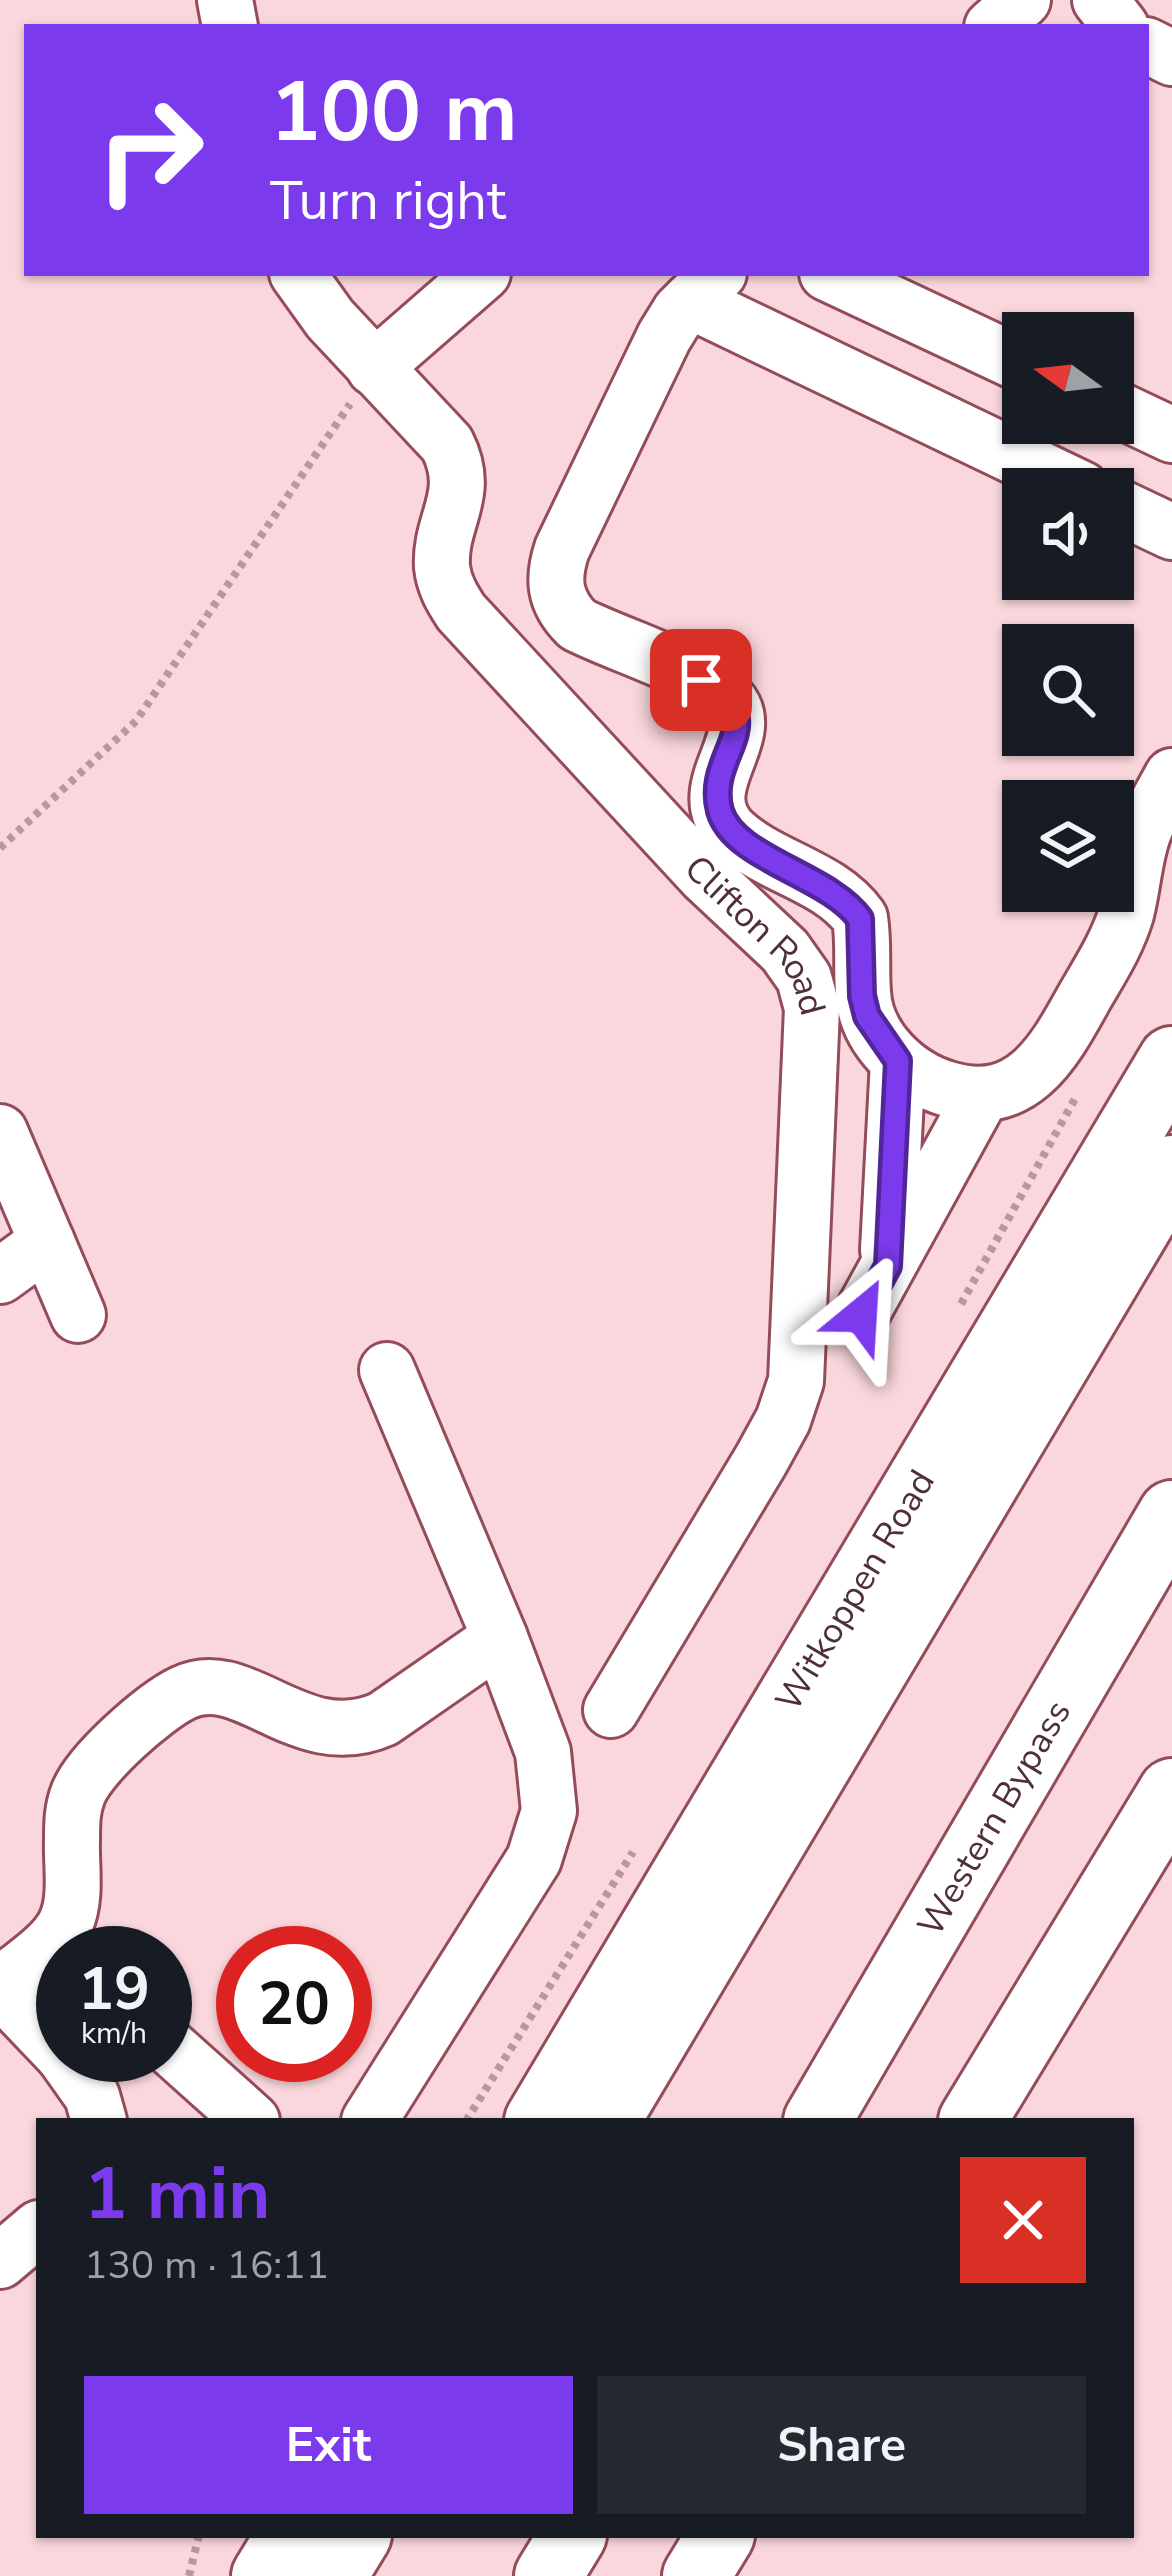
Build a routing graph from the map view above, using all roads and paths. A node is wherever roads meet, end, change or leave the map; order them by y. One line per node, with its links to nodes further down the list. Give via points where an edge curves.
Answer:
1 (1023, 0): 3 (street)
2 (1100, 0): 4 (street)
3 (995, 24)
4 (1119, 24)
5 (300, 276): 10 (street, Clifton Road)
6 (480, 276): 10 (street)
7 (833, 276): 9 (street)
8 (705, 287): 13 (street); 19 (street, via 664,337 562,549 556,590 578,624 701,680 731,703 739,723 717,786 720,813 730,830 832,891 860,919 867,1016)
9 (1002, 355)
10 (374, 368): 17 (path, via 136,721); 33 (street, Clifton Road, via 454,458 457,504 442,565 460,612 784,951 804,978 812,1008 796,1381 761,1460)
11 (1134, 417): 12 (street)
12 (1172, 435)
13 (1043, 468)
14 (1134, 514): 15 (street)
15 (1172, 532)
16 (1172, 776): 21 (street, via 1141,839 1116,941 1062,1037 1029,1077)
17 (0, 848)
18 (1172, 1060): 44 (main road, Witkoppen Road)
19 (898, 1061): 21 (street, via 923,1081); 25 (street)
20 (1079, 1092): 29 (path)
21 (982, 1095): 25 (street)
22 (0, 1132): 24 (street)
23 (1172, 1169): 45 (main road, Witkoppen Road)
24 (47, 1242): 26 (street); 27 (street)
25 (888, 1266): 28 (street)
26 (0, 1276)
27 (77, 1315)
28 (861, 1315)
29 (954, 1316)
30 (387, 1370): 32 (street)
31 (1172, 1514): 46 (main road, Western Bypass)
32 (500, 1638): 36 (street, via 362,1729 314,1724 223,1688 186,1691 166,1703 78,1792 65,1923); 42 (street, via 544,1752 544,1836)
33 (611, 1711)
34 (1172, 1792): 47 (main road)
35 (641, 1840): 43 (path)
36 (0, 1987): 37 (street)
37 (36, 2021)
38 (192, 2067): 41 (street)
39 (83, 2082): 40 (street)
40 (98, 2118)
41 (249, 2118)
42 (371, 2118)
43 (468, 2118)
44 (540, 2118)
45 (607, 2118)
46 (819, 2118)
47 (974, 2118)
48 (36, 2231): 49 (street)
49 (0, 2261)
50 (198, 2538): 55 (path)
51 (288, 2538): 56 (main road)
52 (356, 2538): 57 (main road)
53 (571, 2538): 58 (main road)
54 (719, 2538): 59 (main road)
55 (190, 2576)
56 (266, 2576)
57 (333, 2576)
58 (548, 2576)
59 (696, 2576)

